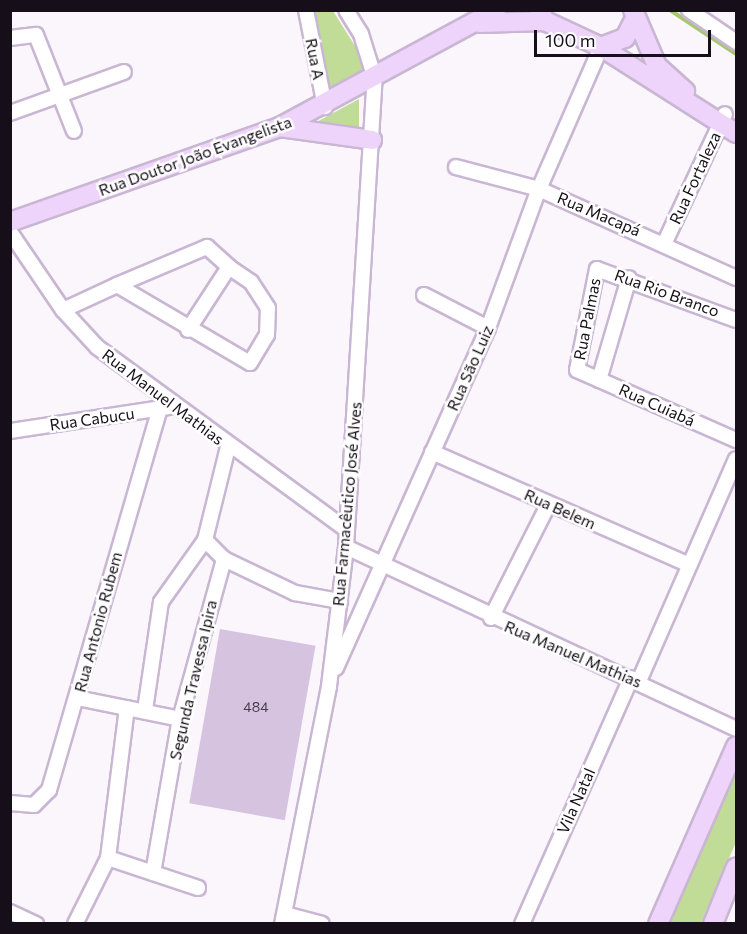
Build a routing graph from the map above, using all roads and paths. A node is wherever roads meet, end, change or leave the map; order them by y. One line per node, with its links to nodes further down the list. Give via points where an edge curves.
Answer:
1 (306, 10): 14 (street, Rua A)
2 (346, 10): 12 (street, via 361,34)
3 (496, 10): 7 (main road, Rua Doutor João Evangelista)
4 (690, 10): 9 (street)
5 (634, 14): 10 (main road, via 625,38); 16 (main road, via 657,66)
6 (542, 16): 7 (main road); 10 (main road)
7 (477, 24): 12 (main road, Rua Doutor João Evangelista)
8 (10, 38): 13 (street, via 36,35)
9 (736, 42)
10 (601, 47): 16 (main road); 22 (street, Rua São Luiz)
11 (124, 72): 13 (street)
12 (375, 79): 14 (main road, Rua Doutor João Evangelista); 20 (street, Rua Farmacêutico José Alves)
13 (61, 94): 15 (street); 18 (street)
14 (325, 107): 17 (main road, Rua Doutor João Evangelista)
15 (10, 113)
16 (727, 120): 19 (main road); 25 (street, Rua Fortaleza)
17 (280, 127): 20 (main road); 23 (main road, Rua Doutor João Evangelista)
18 (74, 130)
19 (736, 133)
20 (372, 140): 45 (street, Rua Farmacêutico José Alves)
21 (456, 167): 22 (street, Rua Macapá)
22 (539, 189): 25 (street, Rua Macapá); 34 (street, Rua São Luiz)
23 (10, 222)
24 (10, 232): 32 (street, Rua Manuel Mathias)
25 (665, 242): 29 (street, Rua Macapá)
26 (229, 267): 30 (street, via 200,247); 35 (street); 35 (street, via 251,282 268,308 269,328 257,357 243,363)
27 (597, 269): 28 (street, Rua Rio Branco); 36 (street, Rua Palmas)
28 (629, 278): 33 (street, Rua Rio Branco); 37 (street)
29 (736, 278)
30 (117, 285): 32 (street); 35 (street)
31 (424, 295): 34 (street)
32 (63, 310): 38 (street, Rua Manuel Mathias, via 97,347)
33 (736, 320)
34 (489, 328): 42 (street, Rua São Luiz)
35 (188, 330)
36 (577, 370): 37 (street, Rua Cuiabá)
37 (599, 380): 40 (street, Rua Cuiabá)
38 (166, 407): 39 (street, Rua Cabucu); 41 (street, Rua Manuel Mathias); 55 (street, Rua Antonio Rubem)
39 (10, 431)
40 (736, 440)
41 (228, 447): 45 (street, Rua Manuel Mathias); 46 (street)
42 (432, 452): 44 (street, Rua Belem); 49 (street, Rua São Luiz)
43 (736, 459): 50 (street, Vila Natal)
44 (548, 505): 50 (street, Rua Belem); 52 (street)
45 (347, 530): 47 (street, Rua Farmacêutico José Alves)
46 (205, 540): 48 (street); 57 (street, via 161,602)
47 (346, 547): 49 (street, Rua Manuel Mathias); 51 (street, Rua Farmacêutico José Alves)
48 (224, 559): 51 (street, via 295,593); 58 (street, Segunda Travessa Ipira)
49 (379, 565): 52 (street, Rua Manuel Mathias); 54 (street, Rua São Luiz)
50 (689, 565): 53 (street, Vila Natal)
51 (340, 601): 54 (street, Rua Farmacêutico José Alves)
52 (491, 618): 53 (street, Rua Manuel Mathias)
53 (635, 680): 59 (street, Rua Manuel Mathias); 72 (street, Vila Natal)
54 (329, 686): 68 (street, Rua Farmacêutico José Alves)
55 (77, 698): 56 (street); 61 (street, Rua Antonio Rubem, via 44,799 34,805)
56 (127, 708): 57 (street); 62 (street)
57 (145, 710): 58 (street)
58 (180, 719): 64 (street, Segunda Travessa Ipira)
59 (736, 729)
60 (736, 746): 73 (main road)
61 (10, 803)
62 (108, 858): 64 (street); 70 (street)
63 (736, 867): 65 (main road)
64 (153, 873): 66 (street)
65 (733, 886): 74 (main road)
66 (198, 888)
67 (10, 912): 69 (street)
68 (283, 919): 71 (street)
69 (36, 924)
70 (75, 924)
71 (322, 924)
72 (522, 924)
73 (658, 924)
74 (713, 924)

